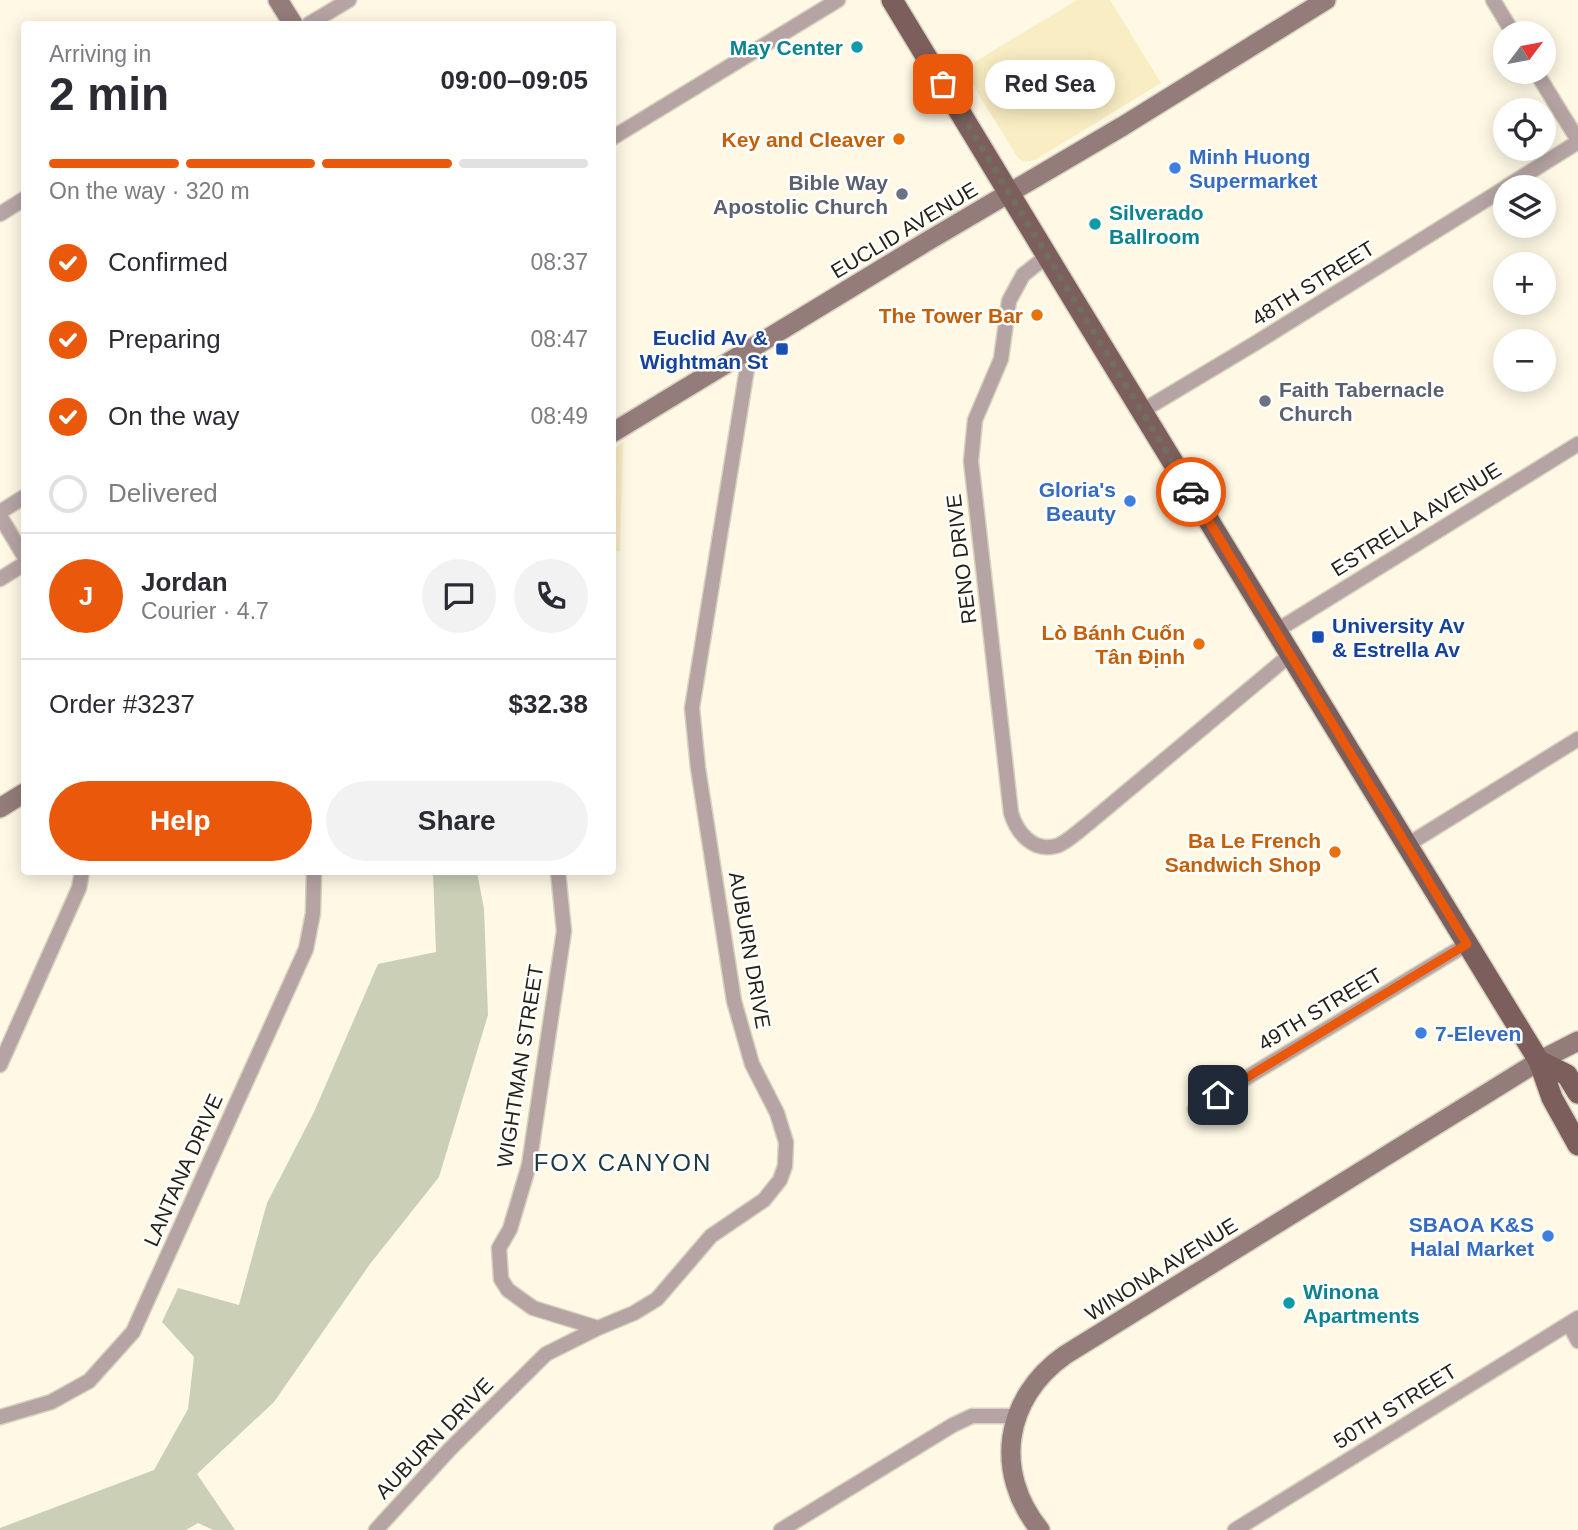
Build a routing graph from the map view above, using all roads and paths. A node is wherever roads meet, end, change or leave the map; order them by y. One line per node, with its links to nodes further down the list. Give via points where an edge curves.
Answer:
1 (278, 0): 7 (main road)
2 (349, 0): 8 (street)
3 (838, 0): 11 (street)
4 (892, 0): 14 (main road)
5 (1326, 0): 14 (main road, EUCLID AVENUE)
6 (1493, 0): 9 (street)
7 (291, 21)
8 (314, 21)
9 (1506, 21)
10 (1543, 84): 12 (street)
11 (616, 136)
12 (1578, 141): 13 (street, 48TH STREET)
13 (1526, 175)
14 (1008, 193): 18 (main road); 19 (main road, EUCLID AVENUE)
15 (1493, 196): 20 (street, 48TH STREET)
16 (21, 201): 17 (street)
17 (0, 214)
18 (1047, 256): 20 (main road); 29 (street, RENO DRIVE, via 1023,275 1009,301 1001,359 975,420 971,461 1011,813 1017,828 1038,846 1058,846)
19 (750, 350): 21 (main road, EUCLID AVENUE); 45 (street, AUBURN DRIVE, via 692,708 734,1001 752,1065 786,1142 785,1166 764,1200 710,1236 657,1299)
20 (1142, 411): 28 (main road)
21 (616, 431)
22 (1578, 444): 28 (street, ESTRELLA AVENUE)
23 (21, 500): 24 (street)
24 (0, 514): 25 (street)
25 (21, 551)
26 (21, 566): 27 (street)
27 (0, 579)
28 (1276, 631): 29 (main road)
29 (1290, 655): 33 (main road)
30 (1578, 739): 33 (street)
31 (21, 795): 32 (main road)
32 (0, 808)
33 (1407, 845): 37 (main road)
34 (81, 875): 40 (street)
35 (314, 875): 48 (street, LANTANA DRIVE, via 306,949 133,1332 89,1381 51,1402)
36 (558, 875): 45 (street, WIGHTMAN STREET, via 564,931 529,1166 510,1229 499,1248 501,1279 533,1308)
37 (1467, 944): 39 (main road); 42 (street, 49TH STREET)
38 (1578, 1041): 39 (main road, WINONA AVENUE)
39 (1539, 1061): 41 (main road, via 1567,1074); 43 (main road, via 1552,1098); 47 (main road, WINONA AVENUE, via 1065,1355 1034,1383)
40 (0, 1065)
41 (1578, 1093)
42 (1195, 1109)
43 (1578, 1145)
44 (1573, 1321): 46 (street); 52 (street, 50TH STREET)
45 (598, 1328): 49 (street, AUBURN DRIVE, via 546,1354)
46 (1578, 1341)
47 (1017, 1416): 50 (street, via 972,1416 953,1425); 51 (main road, via 1011,1444 1013,1475 1023,1505)
48 (0, 1418)
49 (376, 1530)
50 (781, 1530)
51 (1040, 1530)
52 (1235, 1530)

